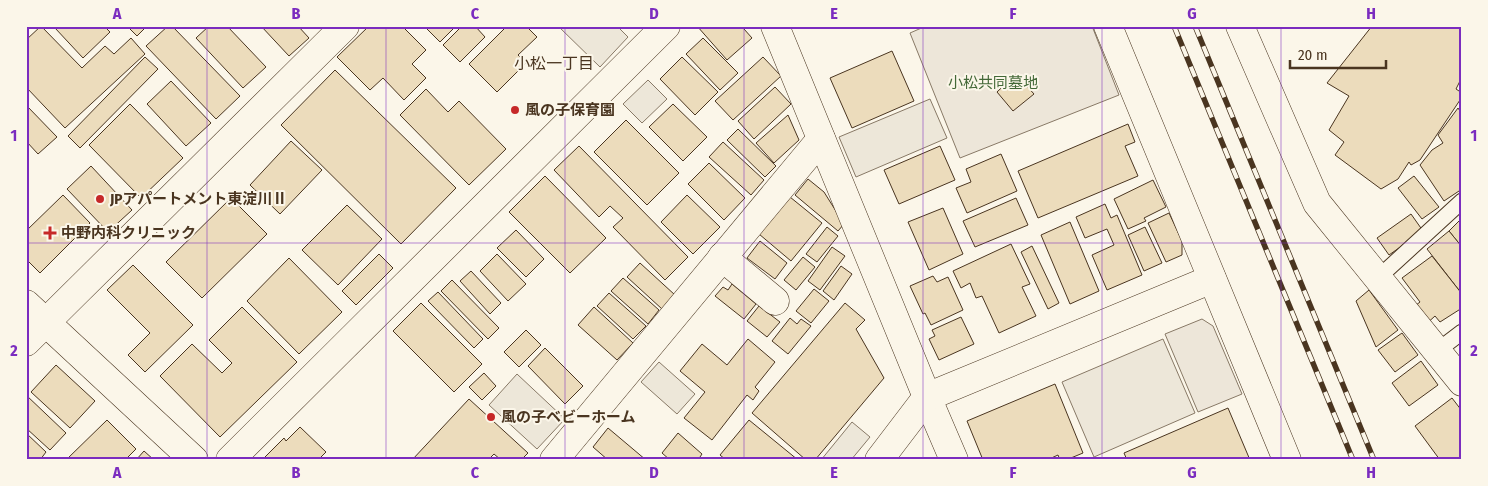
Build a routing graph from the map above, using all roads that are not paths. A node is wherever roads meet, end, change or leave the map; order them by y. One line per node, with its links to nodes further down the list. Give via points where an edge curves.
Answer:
1 (345, 26): 13 (street)
2 (666, 26): 20 (street)
3 (775, 26): 6 (street)
4 (1108, 26): 10 (street)
5 (1240, 26): 9 (street, via 1317,203)
6 (821, 139): 8 (street); 18 (street)
7 (1462, 201): 9 (lane)
8 (722, 258): 11 (street); 21 (street)
9 (1378, 278): 16 (street)
10 (1212, 279): 18 (street); 24 (street)
11 (775, 301)
12 (26, 304): 13 (street)
13 (46, 322): 15 (street); 19 (street)
14 (1462, 332): 16 (lane)
15 (26, 342)
16 (1437, 351): 17 (street)
17 (1462, 382)
18 (927, 397): 22 (street); 23 (street)
19 (194, 460)
20 (230, 460)
21 (554, 460)
22 (880, 460)
23 (954, 460)
24 (1287, 460)

